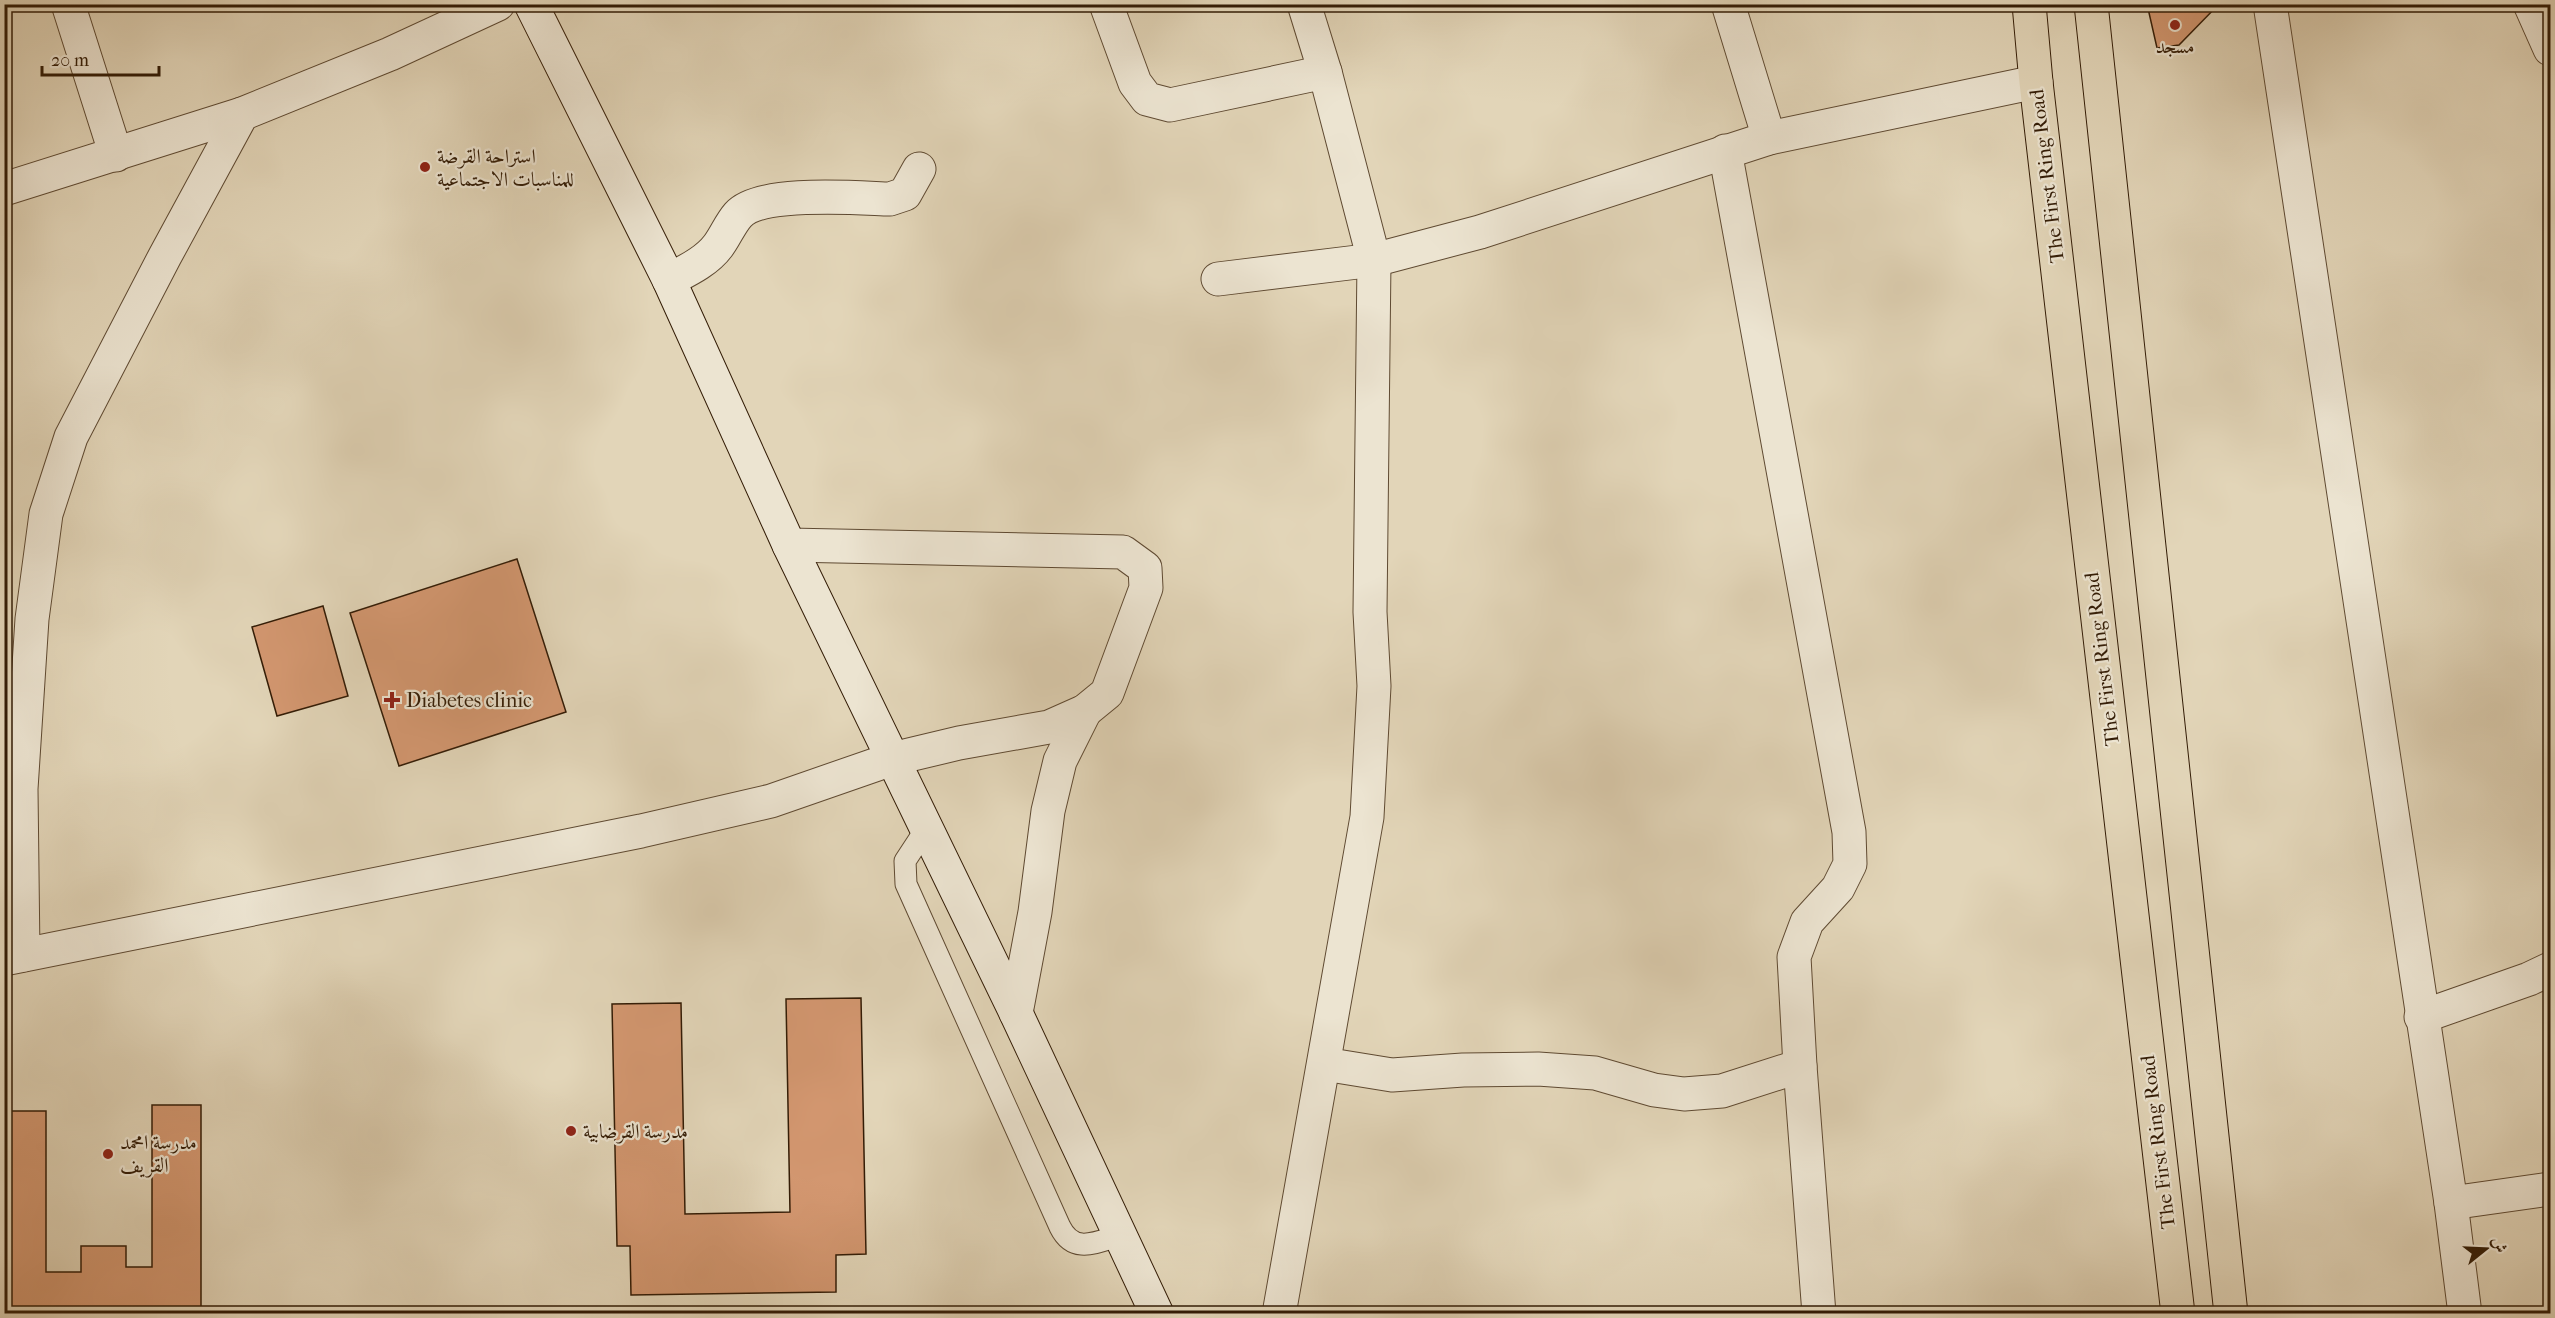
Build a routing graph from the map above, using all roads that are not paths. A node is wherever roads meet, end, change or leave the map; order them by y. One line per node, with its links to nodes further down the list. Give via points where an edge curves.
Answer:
1 (68, 4): 17 (street)
2 (498, 4): 14 (street, via 390,54)
3 (531, 4): 22 (street)
4 (1106, 4): 12 (street, via 1135,83 1147,99 1170,105)
5 (1304, 4): 12 (street)
6 (1728, 4): 15 (street)
7 (2029, 4): 13 (main road, The First Ring Road)
8 (2091, 4): 40 (main road)
9 (2270, 4): 30 (street)
10 (2530, 4): 11 (street)
11 (2550, 49)
12 (1325, 72): 20 (street)
13 (2036, 82): 15 (street); 39 (main road, The First Ring Road)
14 (242, 114): 17 (street); 27 (street, via 71,437 46,514 32,619)
15 (1769, 138): 16 (street)
16 (1725, 151): 20 (street, via 1480,232); 32 (street, via 1849,832 1850,864 1838,888 1807,922 1794,957)
17 (116, 154): 19 (street)
18 (919, 169): 22 (street, via 905,194 890,199 773,199 751,206 738,215 717,248)
19 (4, 189)
20 (1374, 260): 21 (street); 31 (street, via 1370,612 1374,686 1367,817)
21 (1218, 279)
22 (669, 280): 23 (street)
23 (789, 545): 24 (street, via 1123,552 1145,568 1146,588 1107,693); 25 (street)
24 (1085, 711): 25 (street, via 1049,727 959,742); 29 (street, via 1060,760 1048,812)
25 (892, 759): 26 (street); 27 (street, via 771,801 641,831)
26 (926, 828): 29 (street); 35 (lane, via 905,861 906,884 1060,1227 1077,1245)
27 (14, 957)
28 (2550, 969): 30 (street)
29 (1016, 1014): 35 (street)
30 (2421, 1017): 34 (street)
31 (1324, 1064): 32 (street, via 1392,1075 1538,1069 1595,1073 1684,1094 1722,1091); 37 (street)
32 (1800, 1066): 38 (street)
33 (2550, 1189): 34 (street)
34 (2451, 1203): 41 (street)
35 (1121, 1236): 36 (street)
36 (1157, 1314)
37 (1279, 1314)
38 (1819, 1314)
39 (2178, 1314)
40 (2231, 1314)
41 (2465, 1314)

